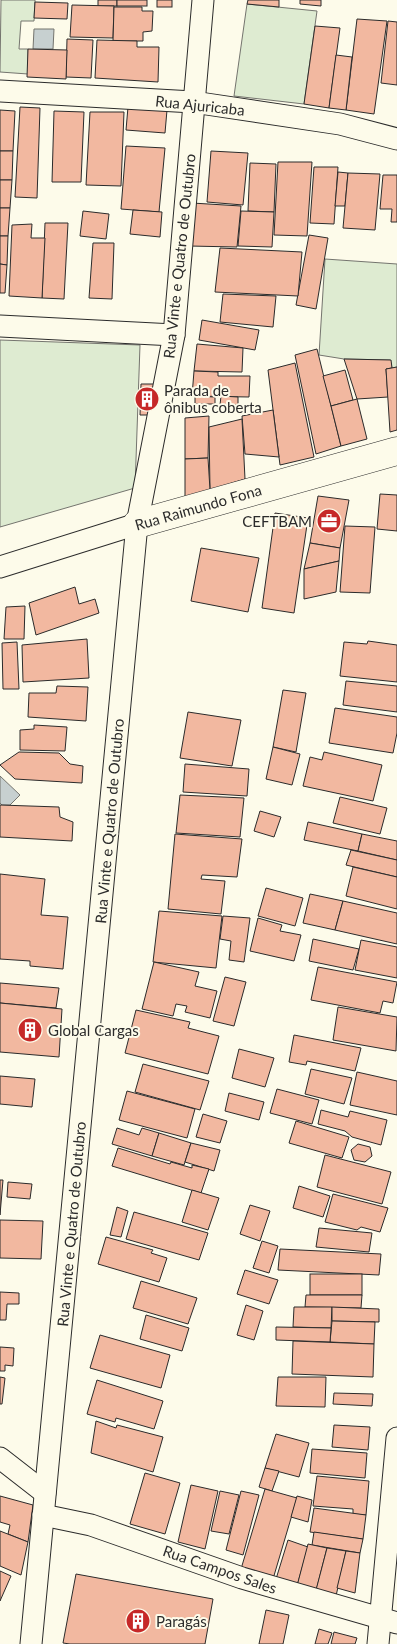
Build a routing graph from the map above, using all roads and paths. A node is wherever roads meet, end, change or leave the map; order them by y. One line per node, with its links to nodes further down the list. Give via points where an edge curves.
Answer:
1 (203, 0): 3 (street, Rua Vinte e Quatro de Outubro)
2 (0, 91): 3 (street, Rua Ajuricaba)
3 (194, 102): 4 (street, Rua Ajuricaba, via 340,124); 6 (street, Rua Vinte e Quatro de Outubro)
4 (397, 139)
5 (0, 326): 6 (street)
6 (174, 335): 8 (street, Rua Vinte e Quatro de Outubro)
7 (397, 451): 8 (street, Rua Raimundo Fona)
8 (137, 524): 9 (street, Rua Raimundo Fona); 12 (street, Rua Vinte e Quatro de Outubro)
9 (0, 568)
10 (397, 1438): 14 (street)
11 (0, 1458): 12 (street)
12 (45, 1493): 13 (street, Rua Vinte e Quatro de Outubro)
13 (43, 1516): 14 (street, Rua Campos Sales, via 91,1525 242,1578); 15 (street, Rua Vinte e Quatro de Outubro)
14 (389, 1620): 16 (street)
15 (31, 1644)
16 (378, 1644)

